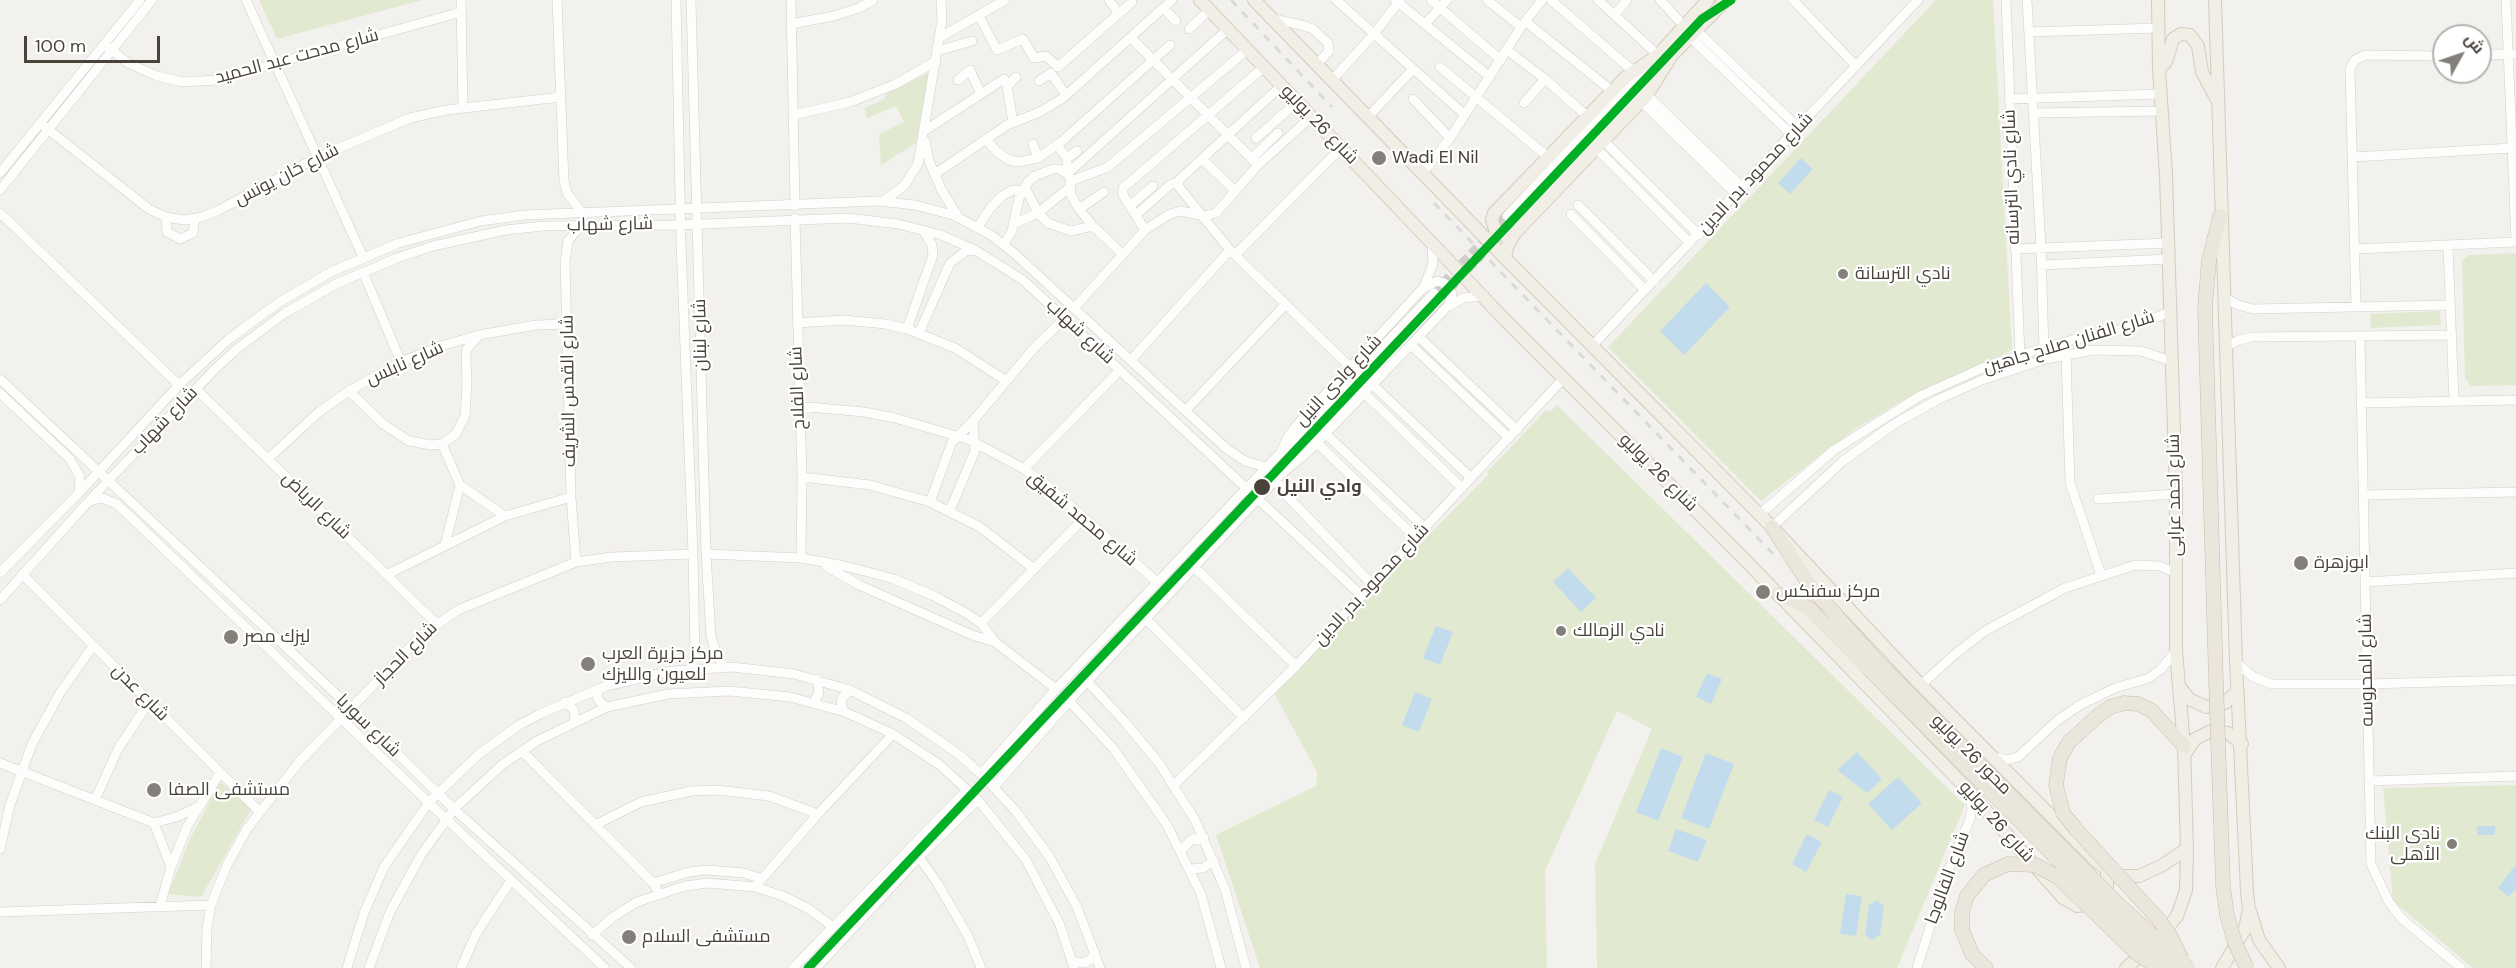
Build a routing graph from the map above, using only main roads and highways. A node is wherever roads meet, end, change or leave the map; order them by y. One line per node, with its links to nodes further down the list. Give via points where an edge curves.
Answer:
1 (1200, 0): 14 (main road, شارع 26 يوليو, via 1482,296)
2 (1254, 0): 12 (main road)
3 (1708, 0): 7 (main road)
4 (1726, 0): 7 (main road)
5 (2158, 0): 8 (main road, شارع احمد عرابى)
6 (2215, 0): 9 (main road)
7 (1690, 31): 11 (main road, via 1644,98); 11 (main road, via 1633,71 1494,213 1496,232 1503,236)
8 (2158, 69): 9 (main road, via 2166,62 2173,39 2181,34 2190,35 2197,41 2202,72); 16 (main road, شارع احمد عرابى, via 2169,259)
9 (2217, 101): 10 (main road)
10 (2220, 216): 17 (main road); 28 (highway, bridge, via 2205,307 2223,886 2229,921)
11 (1512, 224): 12 (main road)
12 (1505, 258): 13 (main road)
13 (1772, 527): 15 (highway, محور 26 يوليو, via 1810,586); 21 (main road, via 1989,755)
14 (1778, 594): 15 (highway, محور 26 يوليو, via 1810,609); 21 (main road, شارع 26 يوليو, via 1966,788 2067,902 2083,906 2098,901 2107,887)
15 (1872, 664): 23 (highway, محور 26 يوليو, bridge)
16 (2179, 683): 17 (main road, via 2189,699 2206,707 2225,703); 19 (main road, شارع احمد عرابى)
17 (2238, 690): 18 (main road)
18 (2242, 744): 19 (main road, via 2228,733 2211,731); 22 (main road)
19 (2185, 750): 20 (main road, شارع احمد عرابى); 23 (highway, bridge, via 2151,710 2124,703 2110,707 2069,742 2060,758 2056,785 2063,813 2159,920 2171,937)
20 (2187, 849): 21 (main road, via 2139,876 2116,876); 25 (main road, شارع احمد عرابى, via 2186,890 2177,916 2153,945)
21 (2106, 870)
22 (2249, 910): 27 (main road, via 2245,929); 29 (main road, via 2259,940)
23 (2180, 967)
24 (1986, 968): 26 (highway, bridge, via 1972,954 1962,930 1962,912 1967,896 1984,875 2008,864 2035,864 2058,877 2136,953)
25 (2126, 968)
26 (2159, 968)
27 (2222, 968)
28 (2247, 968)
29 (2278, 968)

